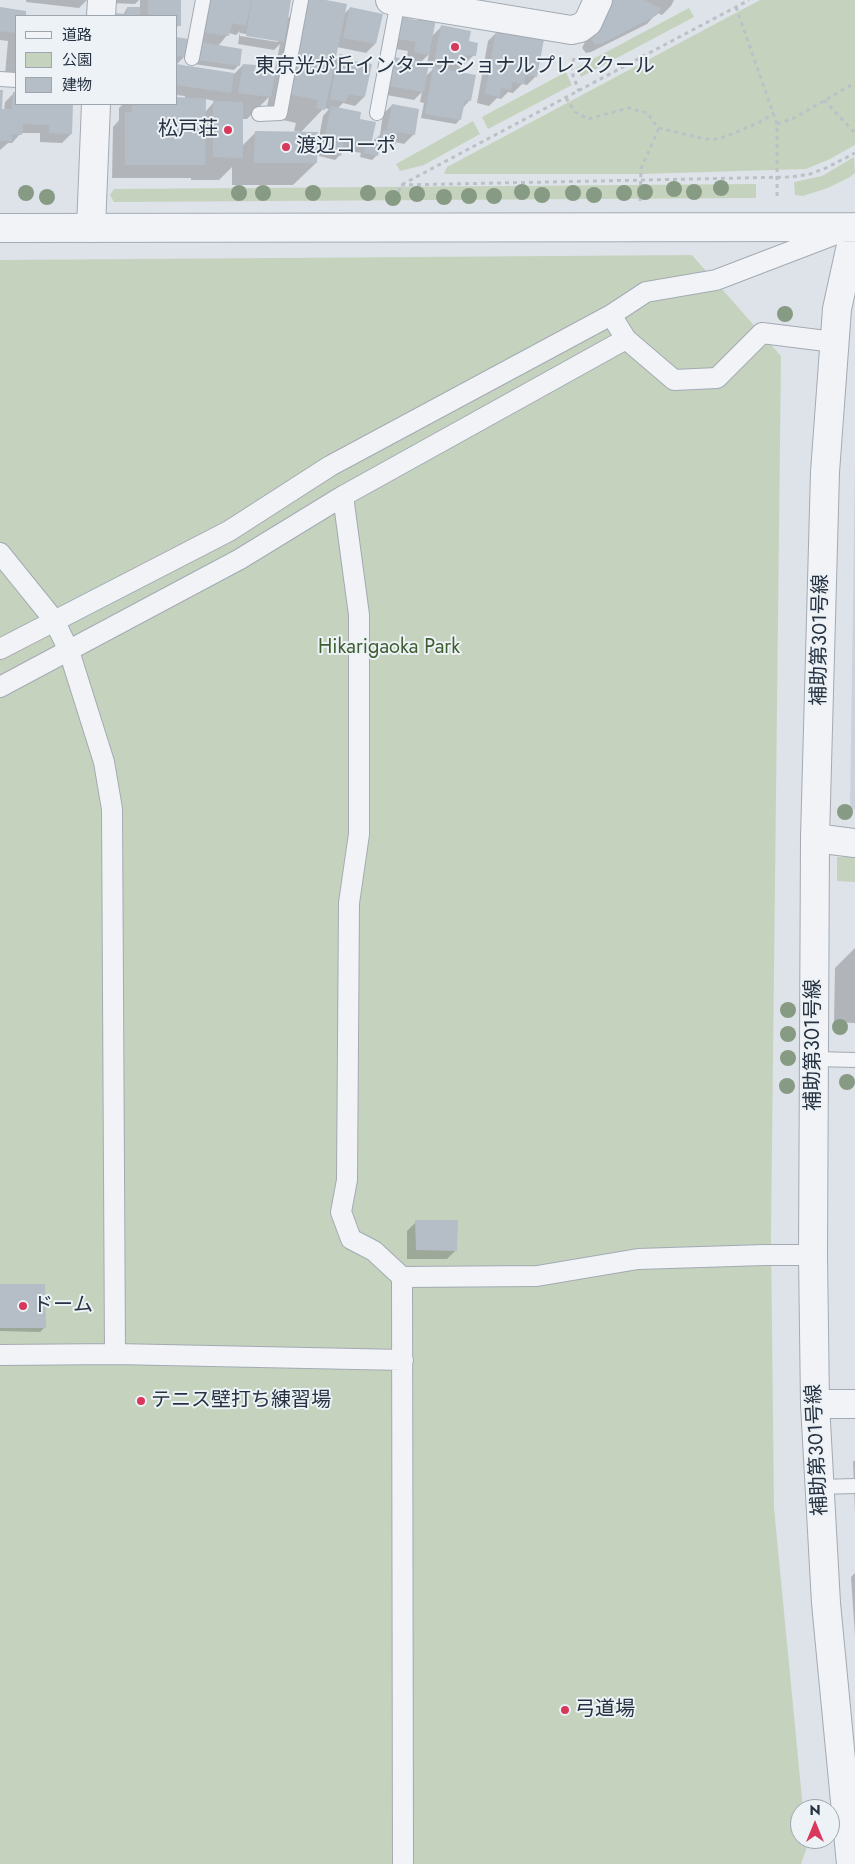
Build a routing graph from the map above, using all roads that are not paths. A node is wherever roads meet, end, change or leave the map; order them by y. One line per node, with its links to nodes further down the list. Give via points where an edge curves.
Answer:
1 (102, 0): 6 (street)
2 (203, 0): 7 (lane)
3 (301, 0): 12 (lane, via 280,113)
4 (394, 1): 5 (street, via 572,30 580,28); 11 (lane)
5 (593, 11)
6 (101, 15)
7 (192, 58)
8 (0, 79): 9 (lane)
9 (15, 80)
10 (96, 105): 15 (street)
11 (377, 113)
12 (259, 114)
13 (855, 227): 15 (street); 16 (street, via 716,280 646,292); 18 (street, 補助第301号線, via 837,309)
14 (0, 228): 15 (street)
15 (91, 228)
16 (612, 315): 17 (street); 21 (street, via 330,466 229,531)
17 (626, 339): 18 (street, via 674,380 717,378 762,333); 19 (street)
18 (834, 342): 25 (street, 補助第301号線, via 825,472)
19 (344, 496): 23 (street, via 240,559); 30 (street, via 360,615 360,834 349,903 347,1180 341,1212 352,1239 374,1251)
20 (0, 553): 21 (street)
21 (54, 620): 22 (street); 23 (street)
22 (0, 649)
23 (69, 651): 24 (street); 31 (street, via 104,762 112,808)
24 (0, 687)
25 (816, 838): 26 (street); 27 (street, 補助第301号線)
26 (855, 843)
27 (814, 1059): 28 (lane); 29 (street, 補助第301号線)
28 (855, 1060)
29 (813, 1256): 30 (street, via 765,1254 638,1259 537,1276); 34 (street, 補助第301号線)
30 (402, 1277): 33 (street)
31 (115, 1354): 32 (street); 33 (street)
32 (0, 1355)
33 (403, 1360): 39 (street)
34 (815, 1404): 35 (street); 37 (street, 補助第301号線)
35 (855, 1404)
36 (855, 1486): 37 (lane)
37 (819, 1487): 38 (street, 補助第301号線, via 826,1603)
38 (848, 1754): 40 (street, 補助第301号線)
39 (403, 1864)
40 (851, 1864)

